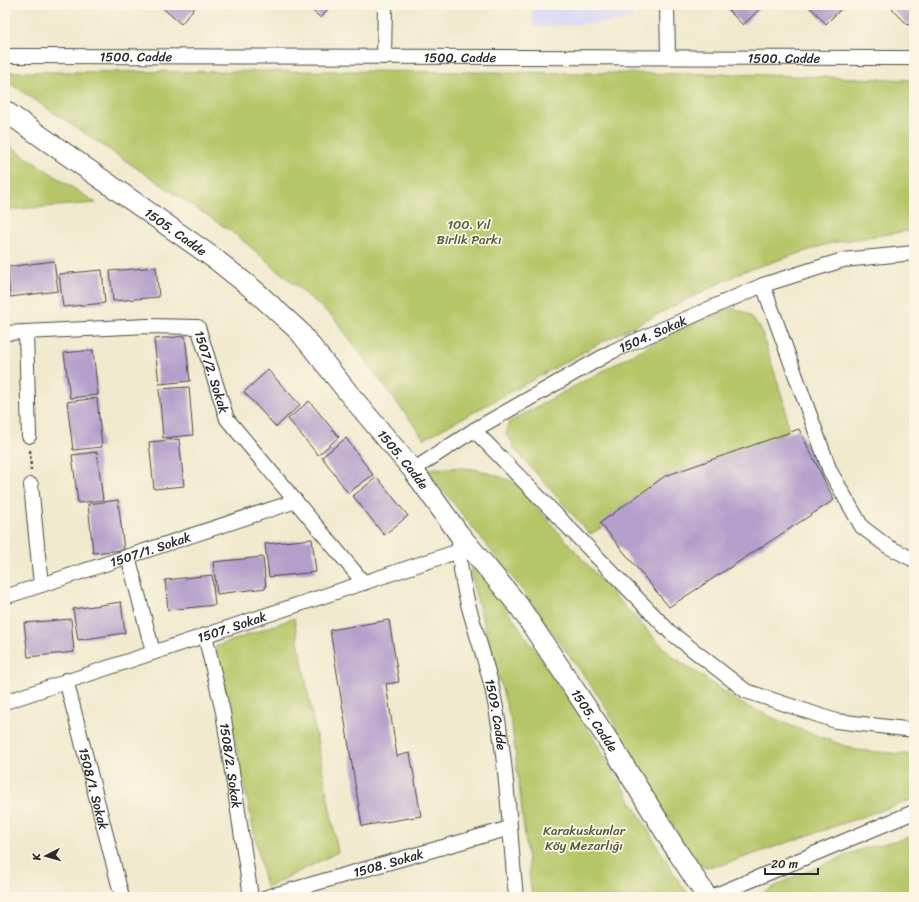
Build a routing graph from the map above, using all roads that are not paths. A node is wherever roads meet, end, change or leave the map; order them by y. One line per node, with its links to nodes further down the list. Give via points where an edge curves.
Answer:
1 (385, 5): 4 (street)
2 (667, 5): 5 (street)
3 (5, 56): 4 (street, 1500. Cadde)
4 (384, 57): 5 (street, 1500. Cadde)
5 (668, 57): 6 (street, 1500. Cadde)
6 (914, 58)
7 (5, 111): 14 (street, 1505. Cadde, via 215,259 254,290 299,331)
8 (914, 254): 9 (street, 1504. Sokak, via 843,260)
9 (763, 285): 12 (street, 1504. Sokak, via 613,351); 19 (street, via 830,471 862,527 887,546)
10 (26, 332): 11 (street, 1507/2. Sokak); 13 (street); 16 (street, 1507/2. Sokak, via 147,326 198,327 227,419)
11 (5, 333)
12 (474, 430): 14 (street, 1504. Sokak); 27 (street, via 670,632 746,691 836,721)
13 (29, 436)
14 (414, 470): 17 (street, 1505. Cadde)
15 (31, 485): 21 (street)
16 (296, 500): 18 (street, 1507/1. Sokak); 20 (street, 1507/2. Sokak)
17 (459, 543): 20 (street, 1507. Sokak); 29 (street, 1509. Cadde, via 468,599 491,686 503,748); 34 (street, 1505. Cadde, via 519,606 612,746)
18 (128, 556): 21 (street, 1507/1. Sokak); 24 (street)
19 (914, 560)
20 (364, 582): 23 (street, 1507. Sokak)
21 (41, 585): 22 (street, 1507/1. Sokak)
22 (5, 597)
23 (205, 636): 24 (street, 1507. Sokak); 31 (street, 1508/2. Sokak, via 223,712)
24 (153, 652): 25 (street, 1507. Sokak)
25 (66, 680): 26 (street, 1507. Sokak); 30 (street, 1508/1. Sokak)
26 (5, 702)
27 (914, 730)
28 (914, 812): 35 (street)
29 (510, 828): 32 (street, 1508. Sokak); 33 (street, 1509. Cadde)
30 (122, 897)
31 (251, 897)
32 (267, 897)
33 (516, 897)
34 (707, 897)
35 (711, 897)

